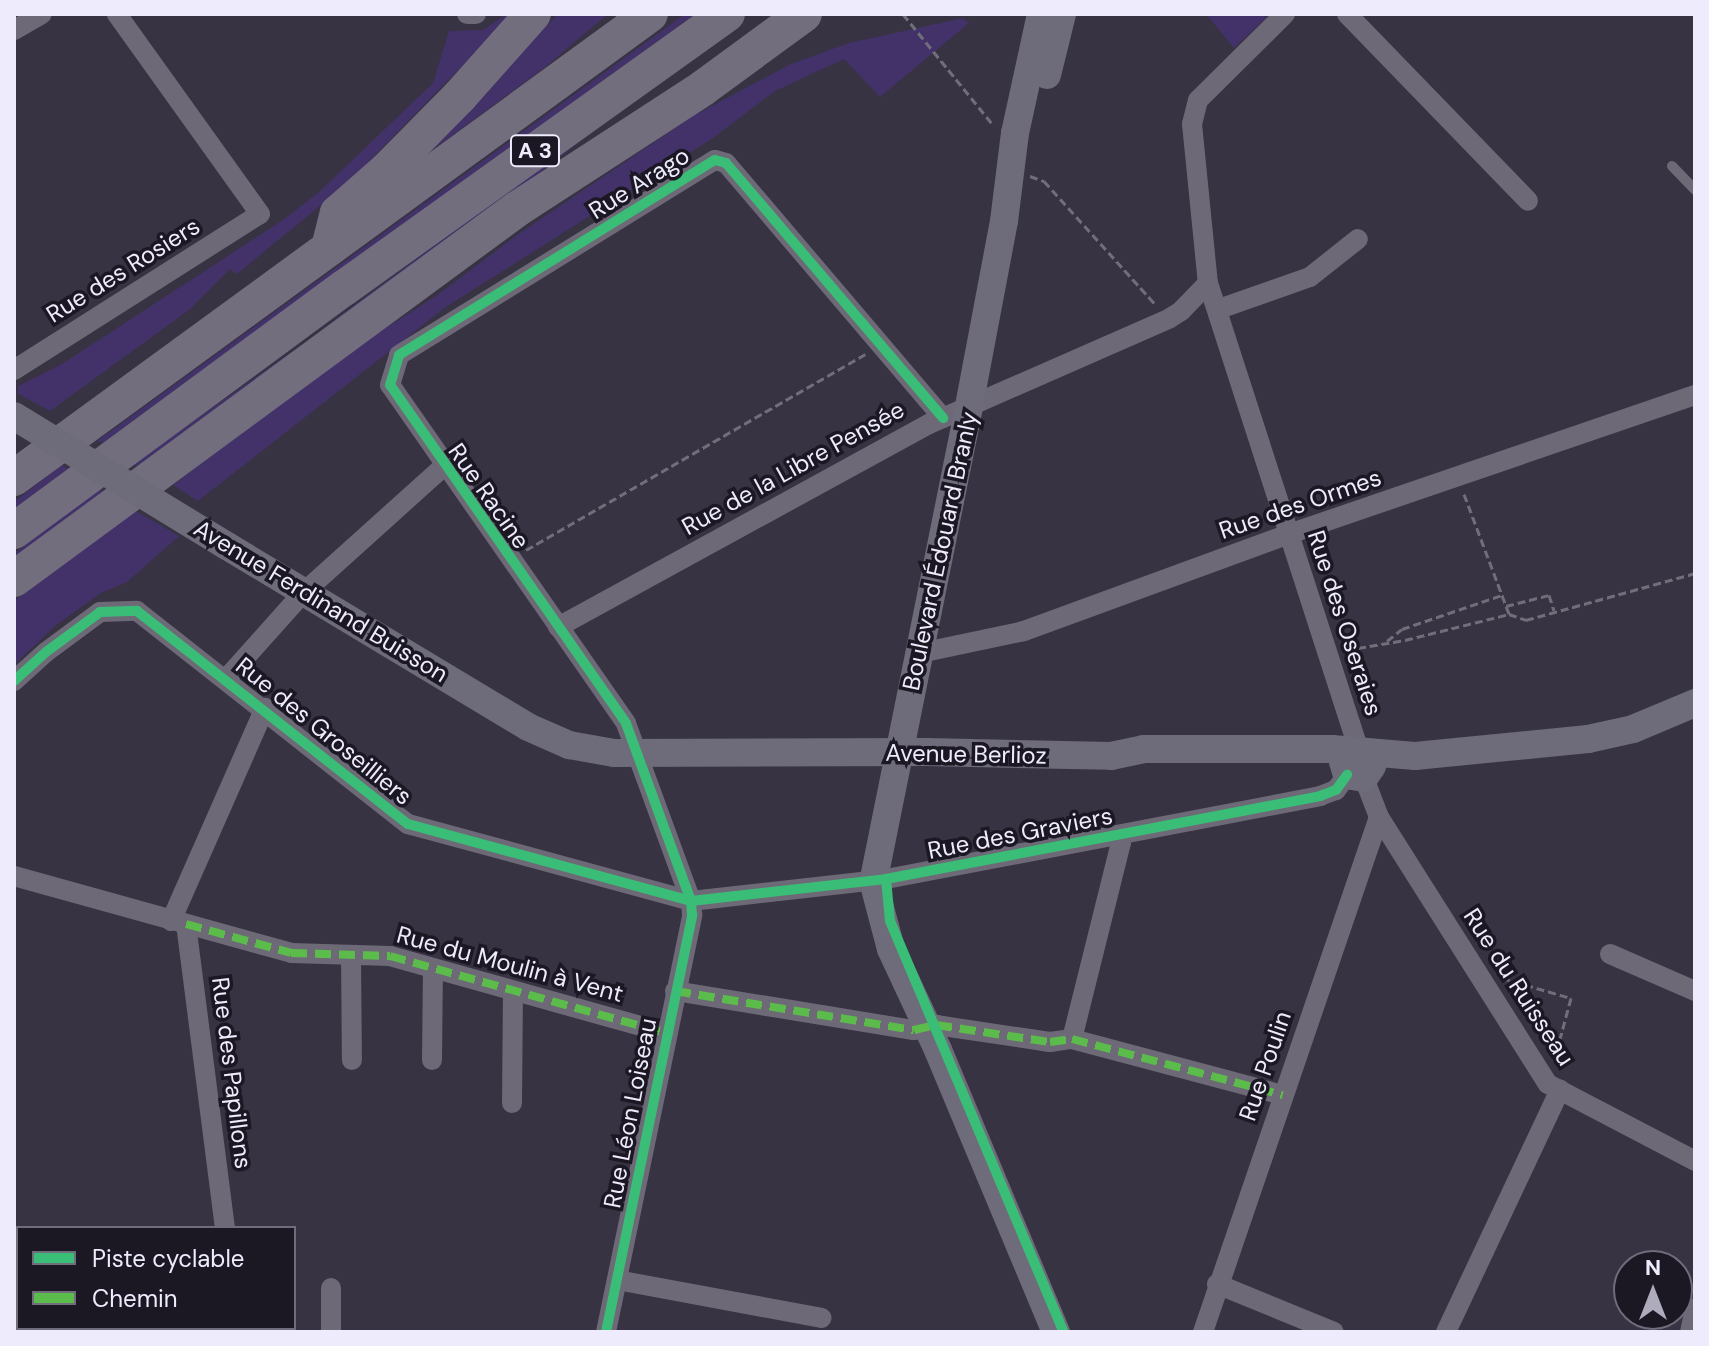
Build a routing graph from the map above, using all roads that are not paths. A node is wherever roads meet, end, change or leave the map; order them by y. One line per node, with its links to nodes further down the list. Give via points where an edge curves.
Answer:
1 (42, 14): 14 (street)
2 (117, 14): 24 (street, Rue des Rosiers, via 260,214)
3 (467, 14): 4 (street)
4 (476, 14)
5 (533, 14): 21 (highway, via 459,97 338,213)
6 (650, 14): 21 (highway, A 3)
7 (727, 14): 32 (highway, A 3)
8 (738, 14): 18 (highway, via 738,34 668,82)
9 (804, 14): 18 (highway)
10 (1041, 14): 19 (main road, Boulevard Édouard Branly, via 1015,133)
11 (1062, 14): 19 (main road, Boulevard Édouard Branly, via 1023,173)
12 (1285, 14): 22 (street, via 1198,100 1192,124)
13 (1347, 14): 17 (street)
14 (14, 30)
15 (1672, 166): 16 (lane)
16 (1695, 190)
17 (1528, 201)
18 (517, 209): 34 (highway)
19 (1004, 221): 27 (main road, Boulevard Édouard Branly)
20 (1358, 239): 23 (street, via 1310,277)
21 (328, 250): 31 (highway, A 3)
22 (1208, 283): 23 (street, Rue des Oseraies); 27 (street, Rue de la Libre Pensée, via 1170,318)
23 (1219, 309): 33 (street, Rue des Oseraies)
24 (14, 370)
25 (390, 385): 29 (street, Rue Arago, via 399,355 715,160 726,163); 30 (street, Rue Racine)
26 (1695, 395): 33 (street, Rue des Ormes)
27 (969, 407): 29 (street, Rue de la Libre Pensée); 37 (main road, Boulevard Édouard Branly)
28 (14, 416): 35 (main road, Avenue Ferdinand Buisson, bridge)
29 (943, 418): 36 (street, Rue de la Libre Pensée)
30 (444, 466): 35 (street); 36 (street, Rue Racine)
31 (14, 478)
32 (14, 531)
33 (1289, 534): 37 (street, Rue des Ormes, via 1024,631); 44 (street, Rue des Oseraies)
34 (14, 579)
35 (303, 593): 38 (street); 43 (main road, Avenue Ferdinand Buisson, via 528,727 583,749)
36 (558, 627): 43 (street, Rue Racine, via 626,723)
37 (920, 653): 42 (main road, Boulevard Édouard Branly)
38 (226, 679): 39 (street, Rue des Groseilliers, via 137,611 100,612); 41 (street, Rue des Groseilliers)
39 (14, 681)
40 (1695, 703): 44 (main road, via 1633,729 1588,739)
41 (265, 708): 49 (street, Rue des Groseilliers, via 408,824); 50 (street)
42 (899, 752): 43 (main road, Avenue Berlioz); 44 (main road, Avenue Berlioz, via 1111,756 1144,749 1293,749); 48 (main road, Boulevard Édouard Branly)
43 (640, 753): 49 (street, Rue Racine)
44 (1358, 763): 45 (street, Rue du Ruisseau); 46 (street, Rue des Graviers, via 1336,790 1320,796)
45 (1379, 817): 62 (street, Rue du Ruisseau); 63 (street, Rue Poulin)
46 (1120, 835): 48 (street, Rue des Graviers); 59 (street)
47 (14, 876): 50 (street, Rue du Moulin à Vent)
48 (873, 881): 49 (street, Rue des Graviers); 57 (main road, via 891,949)
49 (691, 901): 55 (street, Rue Léon Loiseau)
50 (178, 922): 52 (street, Rue du Moulin à Vent, via 291,953); 66 (street, Rue des Papillons)
51 (1610, 954): 56 (street)
52 (351, 955): 53 (street, Rue du Moulin à Vent, via 390,956); 60 (street)
53 (433, 968): 54 (street, Rue du Moulin à Vent); 61 (street)
54 (513, 991): 58 (street, Rue du Moulin à Vent); 64 (street)
55 (675, 991): 57 (street, via 914,1030); 58 (street, Rue Léon Loiseau)
56 (1695, 991)
57 (927, 1026): 59 (street, via 1050,1042); 74 (main road)
58 (666, 1033): 67 (street, Rue Léon Loiseau)
59 (1072, 1039): 63 (street)
60 (352, 1060)
61 (432, 1060)
62 (1554, 1087): 65 (street, Rue du Ruisseau); 77 (street)
63 (1283, 1095): 68 (street, Rue Poulin)
64 (512, 1103)
65 (1695, 1161)
66 (225, 1226)
67 (617, 1280): 71 (street); 73 (street, Rue Léon Loiseau)
68 (1217, 1284): 75 (street, Rue Poulin); 76 (street)
69 (331, 1288): 72 (street)
70 (1695, 1309): 78 (street)
71 (822, 1318)
72 (331, 1332)
73 (606, 1332)
74 (1056, 1332)
75 (1203, 1332)
76 (1334, 1332)
77 (1446, 1332)
78 (1690, 1332)

